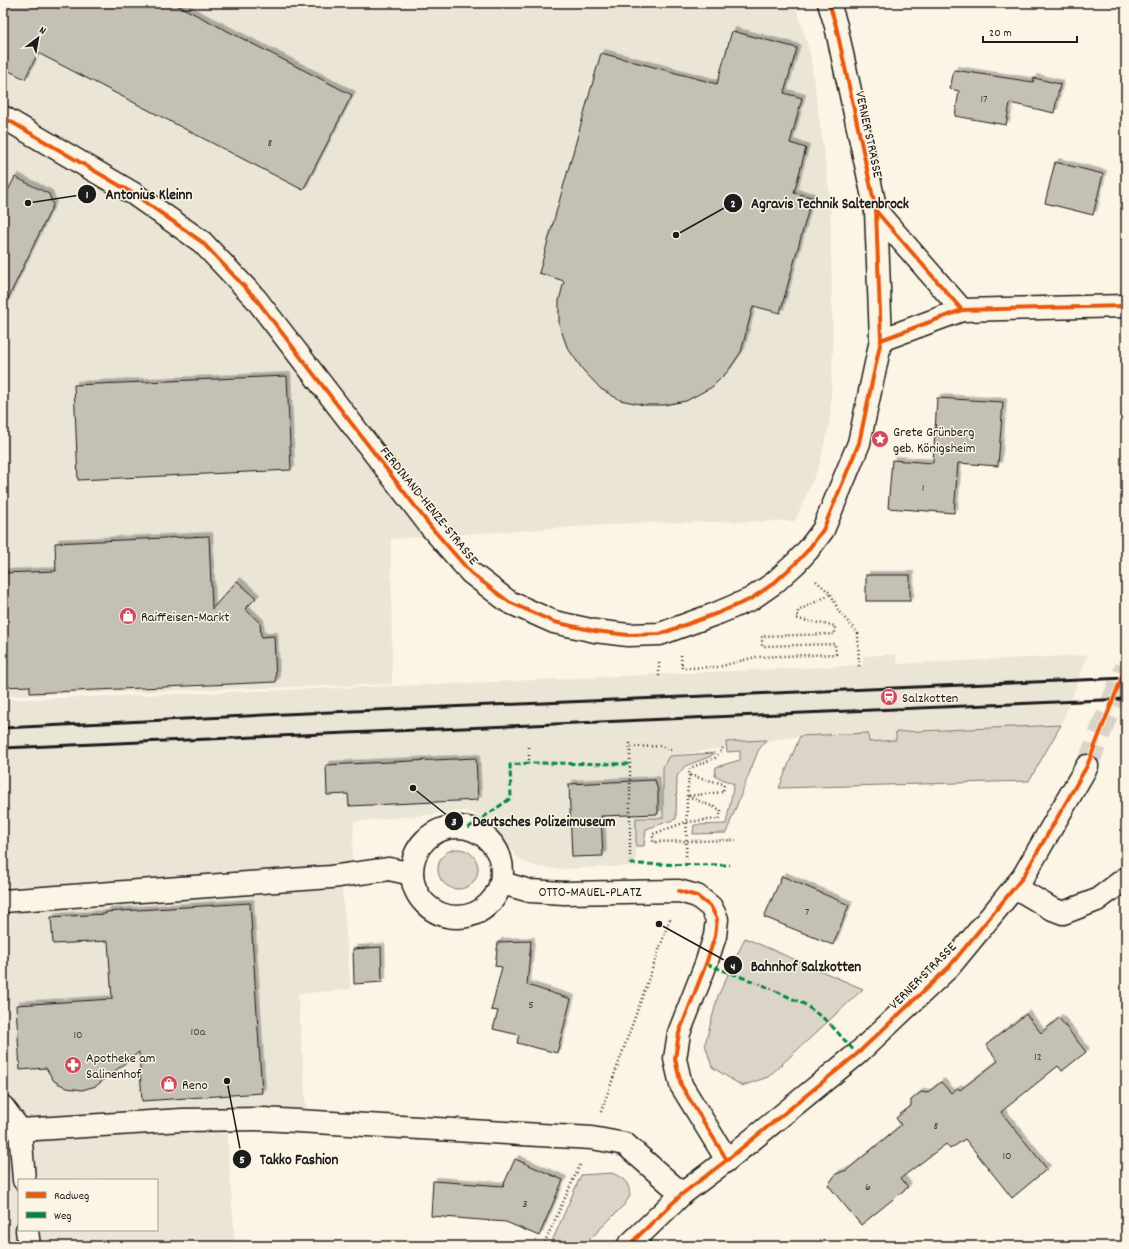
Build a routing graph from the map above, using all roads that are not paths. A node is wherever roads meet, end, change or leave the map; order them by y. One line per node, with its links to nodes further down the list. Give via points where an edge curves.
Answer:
1 (830, 3): 3 (street, VERNER STRASSE)
2 (3, 117): 6 (street, FERDINAND-HENZE-STRASSE, via 134,194 202,242 256,299 431,527 471,573 509,602 554,622 595,632 660,634 751,600 774,583 796,563 823,530 859,443)
3 (876, 210): 5 (street, VERNER STRASSE); 6 (street, FERDINAND-HENZE-STRASSE)
4 (1126, 306): 5 (street)
5 (962, 310): 6 (street)
6 (882, 340)
7 (1087, 766): 11 (street, VERNER STRASSE)
8 (412, 874): 10 (street, via 415,888 422,901 446,916 460,918 486,907 496,896); 10 (street, via 419,847 428,837 447,828 468,828 481,833 492,842 499,855); 12 (street, via 389,870 331,877)
9 (1126, 878): 11 (street, via 1097,900 1063,913)
10 (502, 883): 15 (street, OTTO-MAUEL-PLATZ, via 530,891 564,893 679,891 697,896 711,908 717,919 715,936 679,1033 675,1059 681,1085)
11 (1015, 887): 15 (street, VERNER STRASSE, via 949,967 857,1054)
12 (3, 901)
13 (3, 1107): 14 (street)
14 (20, 1130): 16 (street); 17 (street, via 182,1120 264,1119 592,1138 625,1144)
15 (727, 1160): 17 (street, VERNER STRASSE)
16 (24, 1179)
17 (682, 1194): 20 (street, VERNER STRASSE)
18 (27, 1231): 19 (street)
19 (28, 1246)
20 (628, 1246)

